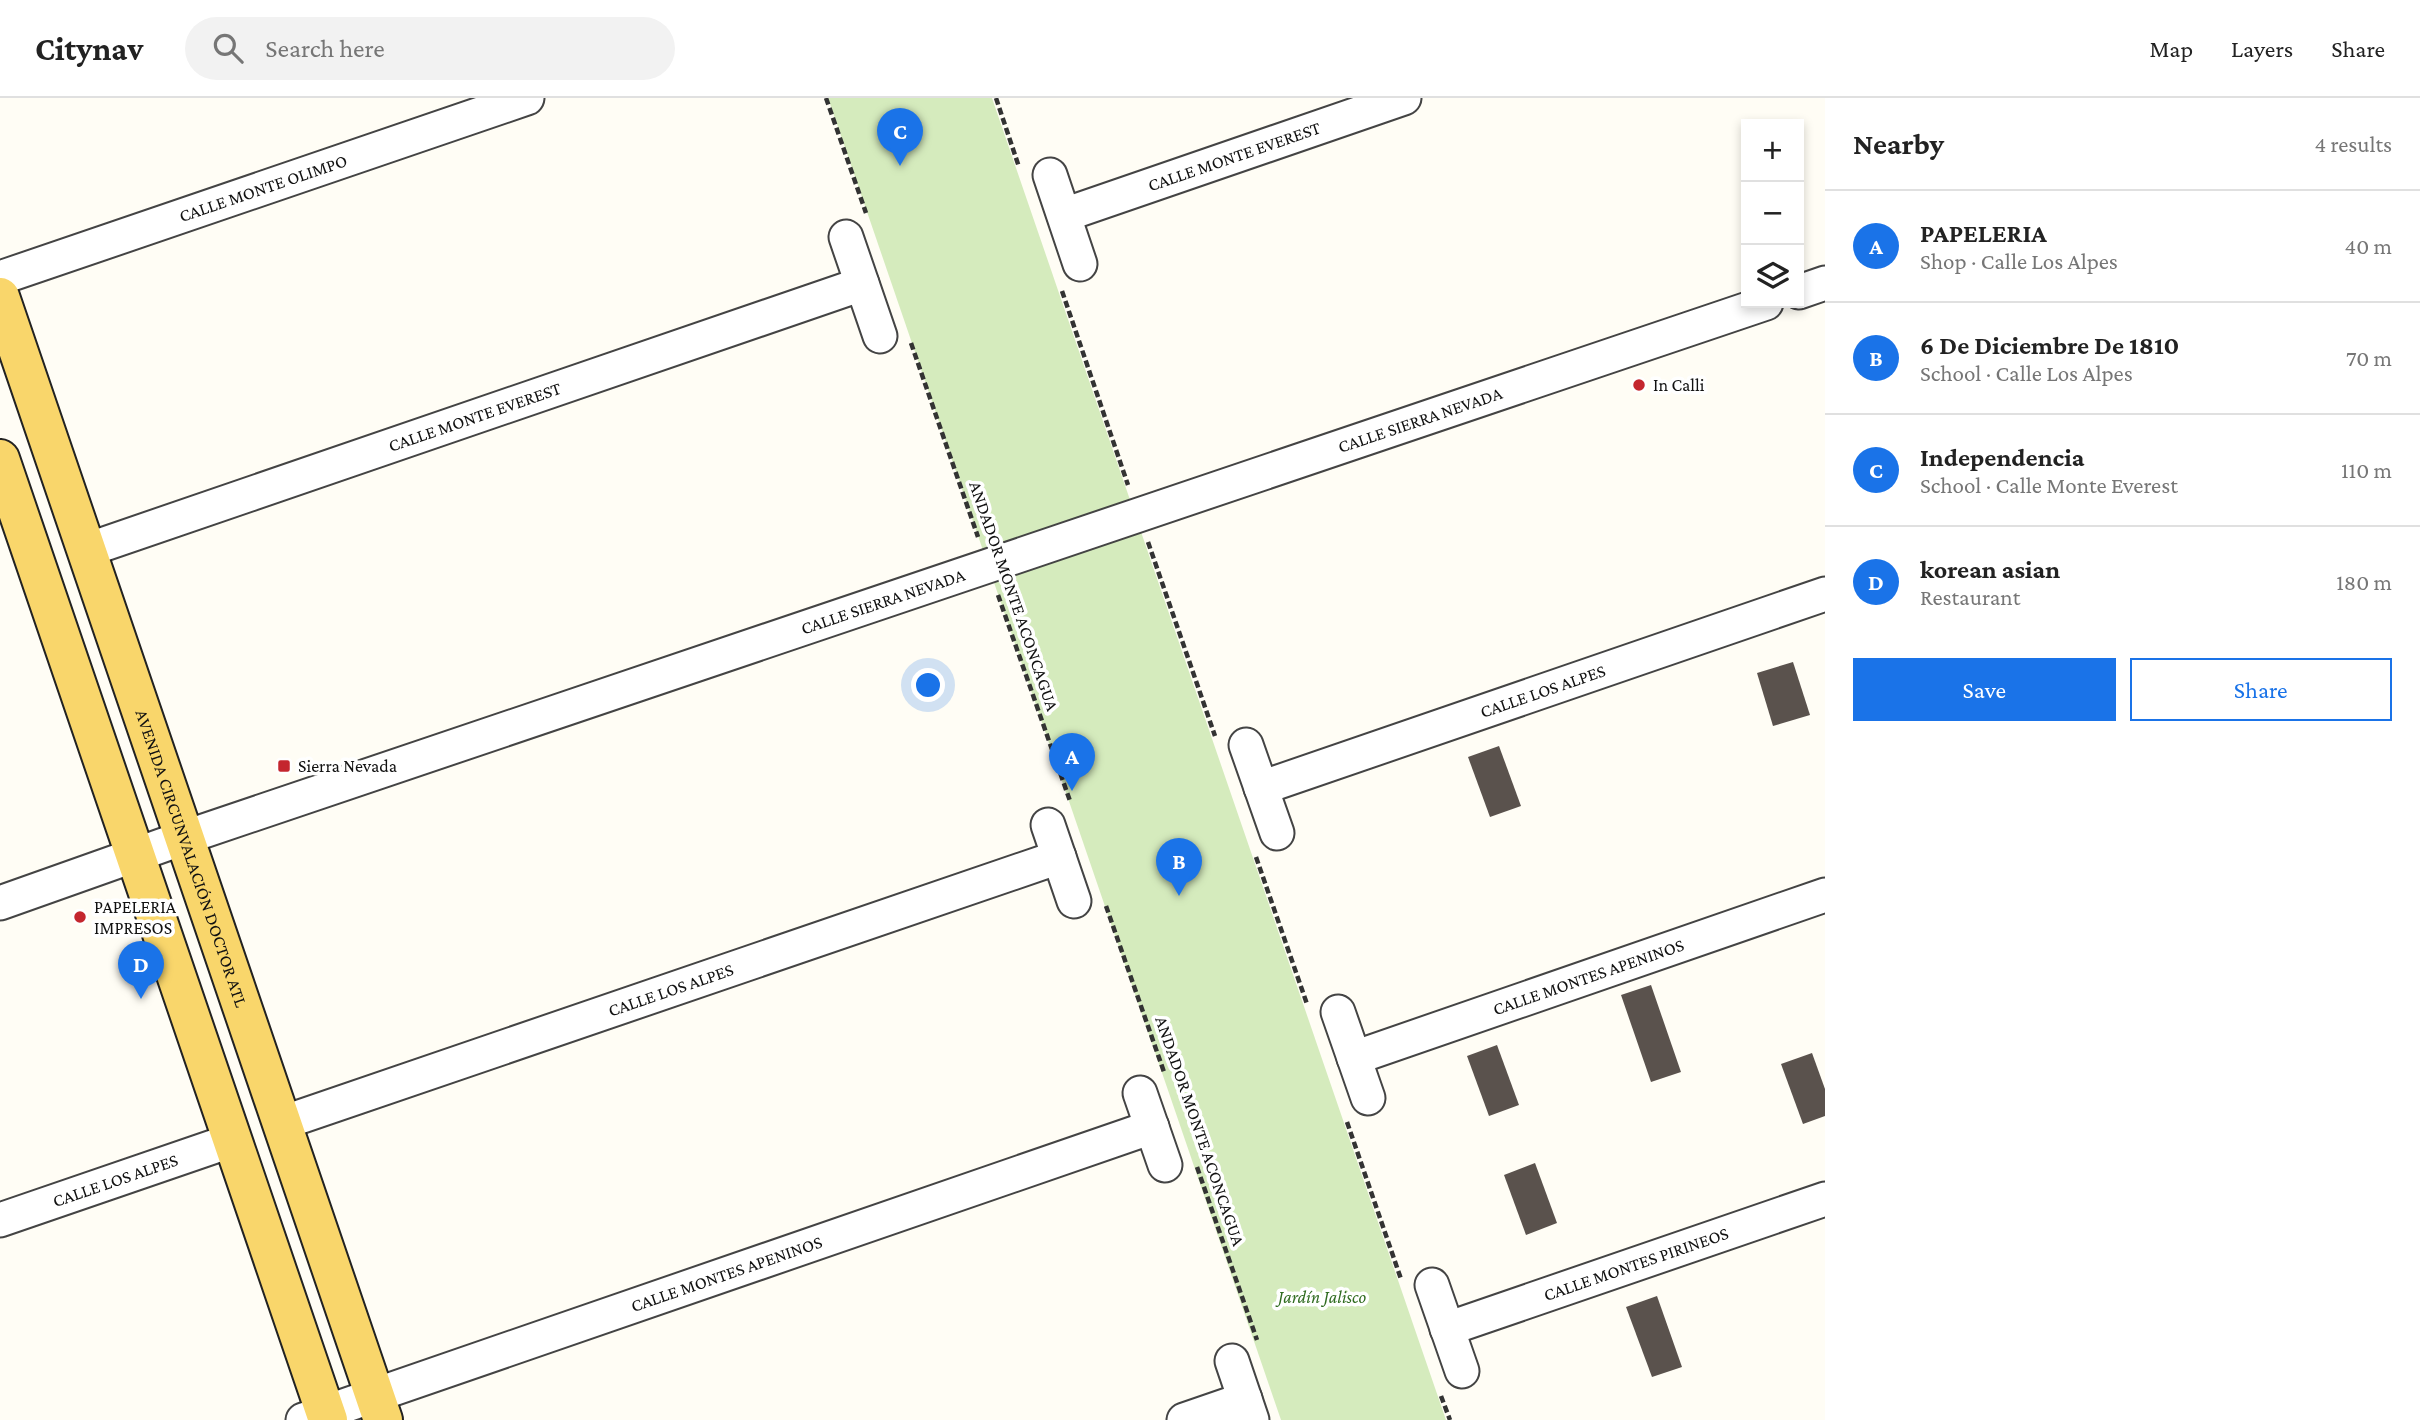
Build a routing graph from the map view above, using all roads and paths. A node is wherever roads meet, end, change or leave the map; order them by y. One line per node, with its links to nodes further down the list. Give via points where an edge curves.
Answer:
1 (527, 98): 8 (street, CALLE MONTE OLIMPO)
2 (826, 98): 6 (path)
3 (1405, 98): 5 (street, CALLE MONTE EVEREST)
4 (1050, 175): 5 (street)
5 (1064, 215): 7 (street)
6 (856, 226): 10 (street)
7 (1080, 264)
8 (0, 278)
9 (1825, 283): 11 (street)
10 (862, 284): 14 (street); 16 (street, CALLE MONTE EVEREST)
11 (1804, 290)
12 (0, 297): 16 (main road, AVENIDA CIRCUNVALACIÓN DOCTOR ATL)
13 (1751, 308): 17 (street, CALLE SIERRA NEVADA)
14 (893, 334): 17 (path, ANDADOR MONTE ACONCAGUA)
15 (0, 459): 24 (main road)
16 (87, 550): 23 (main road, AVENIDA CIRCUNVALACIÓN DOCTOR ATL)
17 (988, 566): 21 (path, ANDADOR MONTE ACONCAGUA); 23 (street, CALLE SIERRA NEVADA)
18 (1825, 594): 20 (street, CALLE LOS ALPES)
19 (1246, 745): 20 (street)
20 (1261, 788): 22 (street)
21 (1059, 814): 25 (street)
22 (1277, 833)
23 (186, 837): 24 (street, CALLE SIERRA NEVADA); 33 (main road, AVENIDA CIRCUNVALACIÓN DOCTOR ATL)
24 (136, 855): 28 (street, CALLE SIERRA NEVADA); 35 (main road)
25 (1059, 857): 27 (street); 33 (street, CALLE LOS ALPES)
26 (1825, 895): 30 (street, CALLE MONTES APENINOS)
27 (1088, 897): 31 (path, ANDADOR MONTE ACONCAGUA)
28 (0, 903)
29 (1338, 1012): 30 (street)
30 (1354, 1058): 32 (street)
31 (1153, 1085): 34 (street)
32 (1368, 1098)
33 (282, 1123): 43 (main road, AVENIDA CIRCUNVALACIÓN DOCTOR ATL)
34 (1152, 1128): 36 (street); 43 (street, CALLE MONTES APENINOS)
35 (233, 1140): 38 (street, CALLE LOS ALPES); 45 (main road)
36 (1179, 1161): 41 (path, ANDADOR MONTE ACONCAGUA)
37 (1825, 1199): 40 (street, CALLE MONTES PIRINEOS)
38 (0, 1220)
39 (1432, 1285): 40 (street)
40 (1447, 1329): 42 (street)
41 (1245, 1351): 44 (street)
42 (1462, 1371)
43 (378, 1408): 45 (street, CALLE MONTES APENINOS)
44 (1249, 1409): 46 (street)
45 (319, 1417)
46 (1184, 1420)

